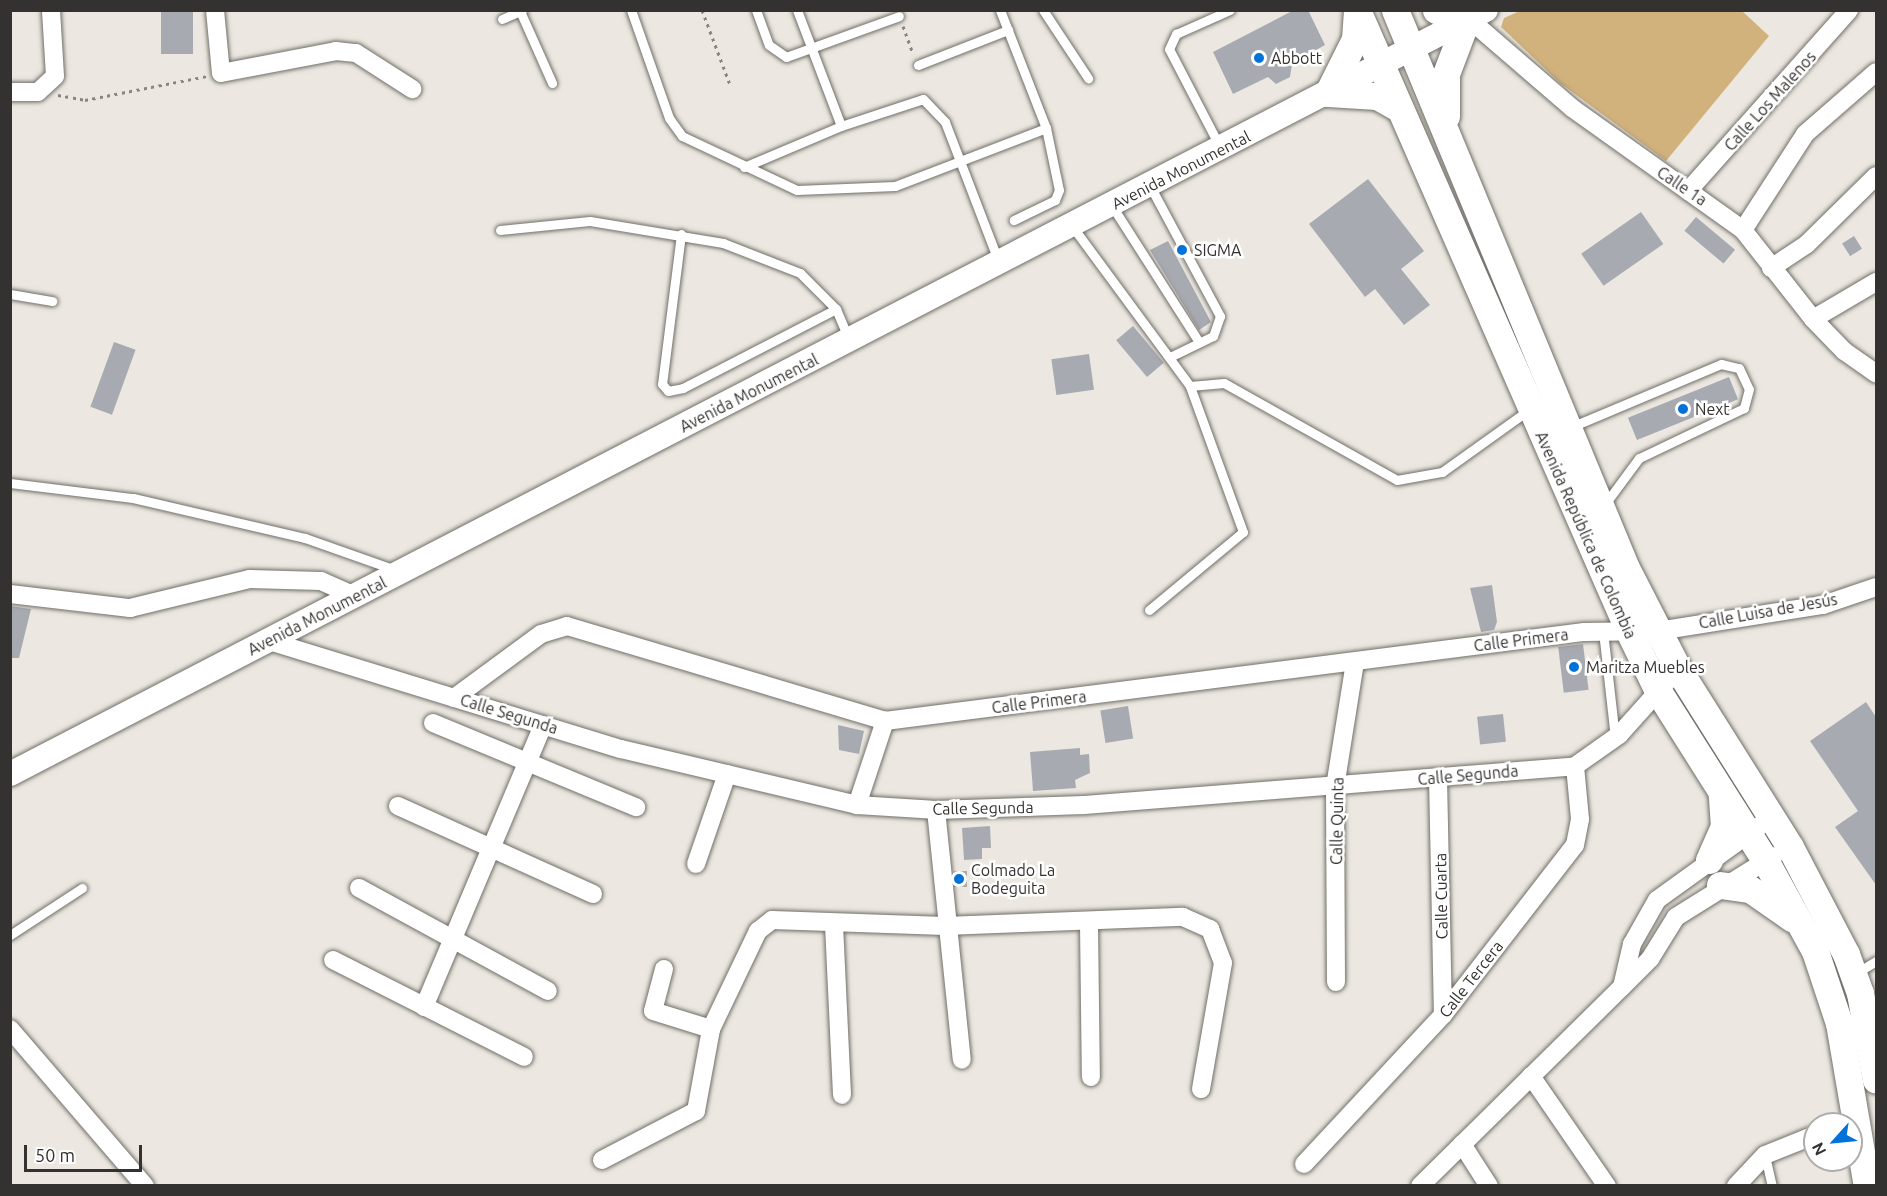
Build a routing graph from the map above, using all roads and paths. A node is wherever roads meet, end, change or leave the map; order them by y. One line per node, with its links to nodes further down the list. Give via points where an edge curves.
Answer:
1 (51, 10): 27 (street, via 57,63)
2 (215, 10): 24 (street)
3 (631, 10): 38 (lane, via 675,127 691,143)
4 (702, 10): 28 (path)
5 (756, 10): 19 (lane, via 779,56)
6 (797, 10): 19 (lane)
7 (1000, 10): 18 (lane)
8 (1043, 10): 25 (lane)
9 (1230, 10): 36 (lane, via 1176,34 1169,49)
10 (1395, 10): 20 (main road, Avenida República de Colombia)
11 (1436, 10): 16 (main road)
12 (1849, 10): 41 (street, Calle Los Malenos)
13 (521, 11): 17 (lane); 26 (lane)
14 (1357, 11): 22 (main road, Avenida República de Colombia); 31 (main road, via 1355,39)
15 (899, 16): 19 (lane)
16 (1474, 17): 20 (main road, Avenida Monumental); 35 (main road, via 1446,74); 41 (street, Calle 1a, via 1572,108)
17 (502, 19)
18 (1008, 30): 21 (lane); 34 (lane)
19 (811, 49): 33 (lane)
20 (1412, 51): 22 (main road, Avenida Monumental); 35 (main road, Avenida República de Colombia)
21 (918, 64)
22 (1381, 65): 31 (main road, Avenida Monumental); 32 (main road, Avenida República de Colombia)
23 (1876, 72): 45 (street, via 1805,134)
24 (220, 73): 27 (path, via 85,100 68,100); 29 (street, via 336,51 356,53)
25 (1088, 78)
26 (552, 83)
27 (49, 85): 30 (street, via 28,95)
28 (731, 87)
29 (412, 89)
30 (10, 92)
31 (1328, 93): 32 (main road, via 1377,96); 36 (main road, Avenida Monumental)
32 (1400, 109): 60 (main road, Avenida República de Colombia)
33 (841, 126): 37 (lane, via 923,99 939,111); 38 (lane)
34 (1046, 128): 37 (lane); 43 (lane, via 1058,196)
35 (1448, 132): 61 (main road, Avenida República de Colombia)
36 (1221, 149): 40 (main road, Avenida Monumental)
37 (960, 163): 38 (lane, via 895,186 810,193); 48 (lane)
38 (744, 167)
39 (1876, 176): 49 (street, via 1808,244)
40 (1150, 186): 42 (main road, Avenida Monumental); 56 (lane, via 1220,316 1213,336)
41 (1688, 191): 45 (street, Calle 1a)
42 (1112, 206): 44 (main road, Avenida Monumental); 56 (lane)
43 (1014, 220)
44 (1072, 226): 48 (main road, Avenida Monumental); 57 (lane)
45 (1743, 230): 49 (street, Calle 1a)
46 (500, 231): 47 (lane, via 590,221)
47 (681, 234): 53 (lane, via 800,273); 53 (lane, via 662,384 668,391 683,388)
48 (999, 264): 55 (main road, Avenida Monumental)
49 (1771, 268): 54 (street, Calle 1a)
50 (1876, 282): 54 (street)
51 (10, 294): 52 (lane)
52 (51, 301)
53 (836, 309): 55 (lane)
54 (1814, 319): 58 (street, Calle 1a, via 1844,351)
55 (850, 341): 65 (main road, Avenida Monumental)
56 (1198, 342): 57 (lane)
57 (1170, 357): 59 (lane)
58 (1876, 374)
59 (1190, 386): 60 (lane, via 1224,383 1397,480 1442,472); 69 (lane, via 1243,532)
60 (1530, 409): 63 (main road, Avenida República de Colombia)
61 (1567, 429): 63 (main road, Avenida República de Colombia); 64 (lane, via 1721,364 1739,368 1749,389 1744,408 1639,458)
62 (10, 483): 65 (lane, via 133,498 304,538)
63 (1578, 492): 64 (main road, Avenida República de Colombia); 70 (main road, Avenida República de Colombia)
64 (1600, 511): 71 (main road, Avenida República de Colombia)
65 (403, 572): 68 (main road, Avenida Monumental)
66 (1876, 586): 71 (street, Calle Luisa de Jesús, via 1822,605)
67 (10, 594): 68 (street, via 130,608 249,579 321,581)
68 (355, 596): 72 (main road, Avenida Monumental)
69 (1149, 610)
70 (1616, 631): 71 (street, Calle Primera); 73 (street, Calle Primera); 75 (main road, Avenida República de Colombia); 80 (lane)
71 (1658, 631): 74 (main road, Avenida República de Colombia)
72 (269, 641): 76 (street, Calle Segunda); 83 (main road, Avenida Monumental)
73 (1355, 662): 77 (street, Calle Primera); 86 (street, Calle Quinta)
74 (1678, 669): 75 (street, Calle Segunda); 92 (main road, Avenida República de Colombia)
75 (1658, 691): 80 (street, Calle Segunda); 87 (main road, Avenida República de Colombia)
76 (454, 698): 77 (street, Calle Primera, via 541,634 567,626); 79 (street, Calle Segunda)
77 (885, 721): 88 (street)
78 (433, 723): 81 (street)
79 (543, 725): 81 (street); 84 (street, Calle Segunda)
80 (1615, 738): 82 (street, Calle Segunda)
81 (527, 764): 90 (street); 94 (street)
82 (1575, 766): 85 (street, Calle Segunda); 118 (street, Calle Tercera, via 1580,819 1575,845)
83 (11, 774)
84 (727, 774): 88 (street, Calle Segunda); 98 (street)
85 (1438, 778): 86 (street, Calle Segunda); 118 (street, Calle Cuarta)
86 (1335, 787): 91 (street, Calle Segunda); 114 (street, Calle Quinta)
87 (1722, 790): 93 (main road, Avenida República de Colombia); 96 (main road, via 1724,827)
88 (857, 805): 91 (street, Calle Segunda)
89 (398, 806): 94 (street)
90 (636, 807)
91 (936, 810): 107 (street)
92 (1772, 818): 93 (street); 95 (main road, Avenida República de Colombia)
93 (1748, 834): 96 (street); 97 (main road, Avenida República de Colombia)
94 (492, 846): 102 (street); 110 (street)
95 (1791, 847): 97 (street); 112 (main road, Avenida República de Colombia)
96 (1709, 860): 103 (street)
97 (1766, 860): 99 (street); 108 (main road, Avenida República de Colombia)
98 (696, 864)
99 (1720, 885): 104 (street); 108 (main road, via 1750,890 1772,901)
100 (82, 888): 109 (lane)
101 (359, 888): 110 (street)
102 (593, 894)
103 (1657, 900): 104 (street); 115 (street, via 1632,944)
104 (1676, 917): 115 (street, via 1650,959)
105 (1089, 924): 107 (street); 124 (street); 126 (street, via 1183,918 1210,930 1223,963)
106 (834, 925): 107 (street); 120 (street, via 772,920 764,924); 127 (street)
107 (945, 926): 122 (street, via 954,949)
108 (1806, 933): 128 (main road, Avenida República de Colombia, via 1832,994)
109 (10, 935)
110 (452, 942): 116 (street); 117 (street)
111 (333, 960): 117 (street)
112 (1865, 968): 125 (main road, Avenida República de Colombia)
113 (664, 969): 120 (street, via 652,1011)
114 (1336, 982)
115 (1622, 987): 123 (street)
116 (548, 991)
117 (424, 1007): 121 (street)
118 (1443, 1015): 133 (street, Calle Tercera)
119 (10, 1029): 135 (street)
120 (711, 1029): 132 (street, via 696,1111)
121 (524, 1058)
122 (962, 1060)
123 (1531, 1076): 130 (street); 138 (street)
124 (1091, 1077)
125 (1876, 1080)
126 (1201, 1089)
127 (842, 1095)
128 (1849, 1112)
129 (1803, 1140): 131 (street)
130 (1462, 1144): 136 (street); 137 (street)
131 (1765, 1155): 139 (street); 140 (lane)
132 (602, 1160)
133 (1304, 1164)
134 (1863, 1170): 141 (main road, Avenida República de Colombia)
135 (145, 1185)
136 (1420, 1185)
137 (1490, 1185)
138 (1607, 1185)
139 (1736, 1185)
140 (1772, 1185)
141 (1867, 1185)

